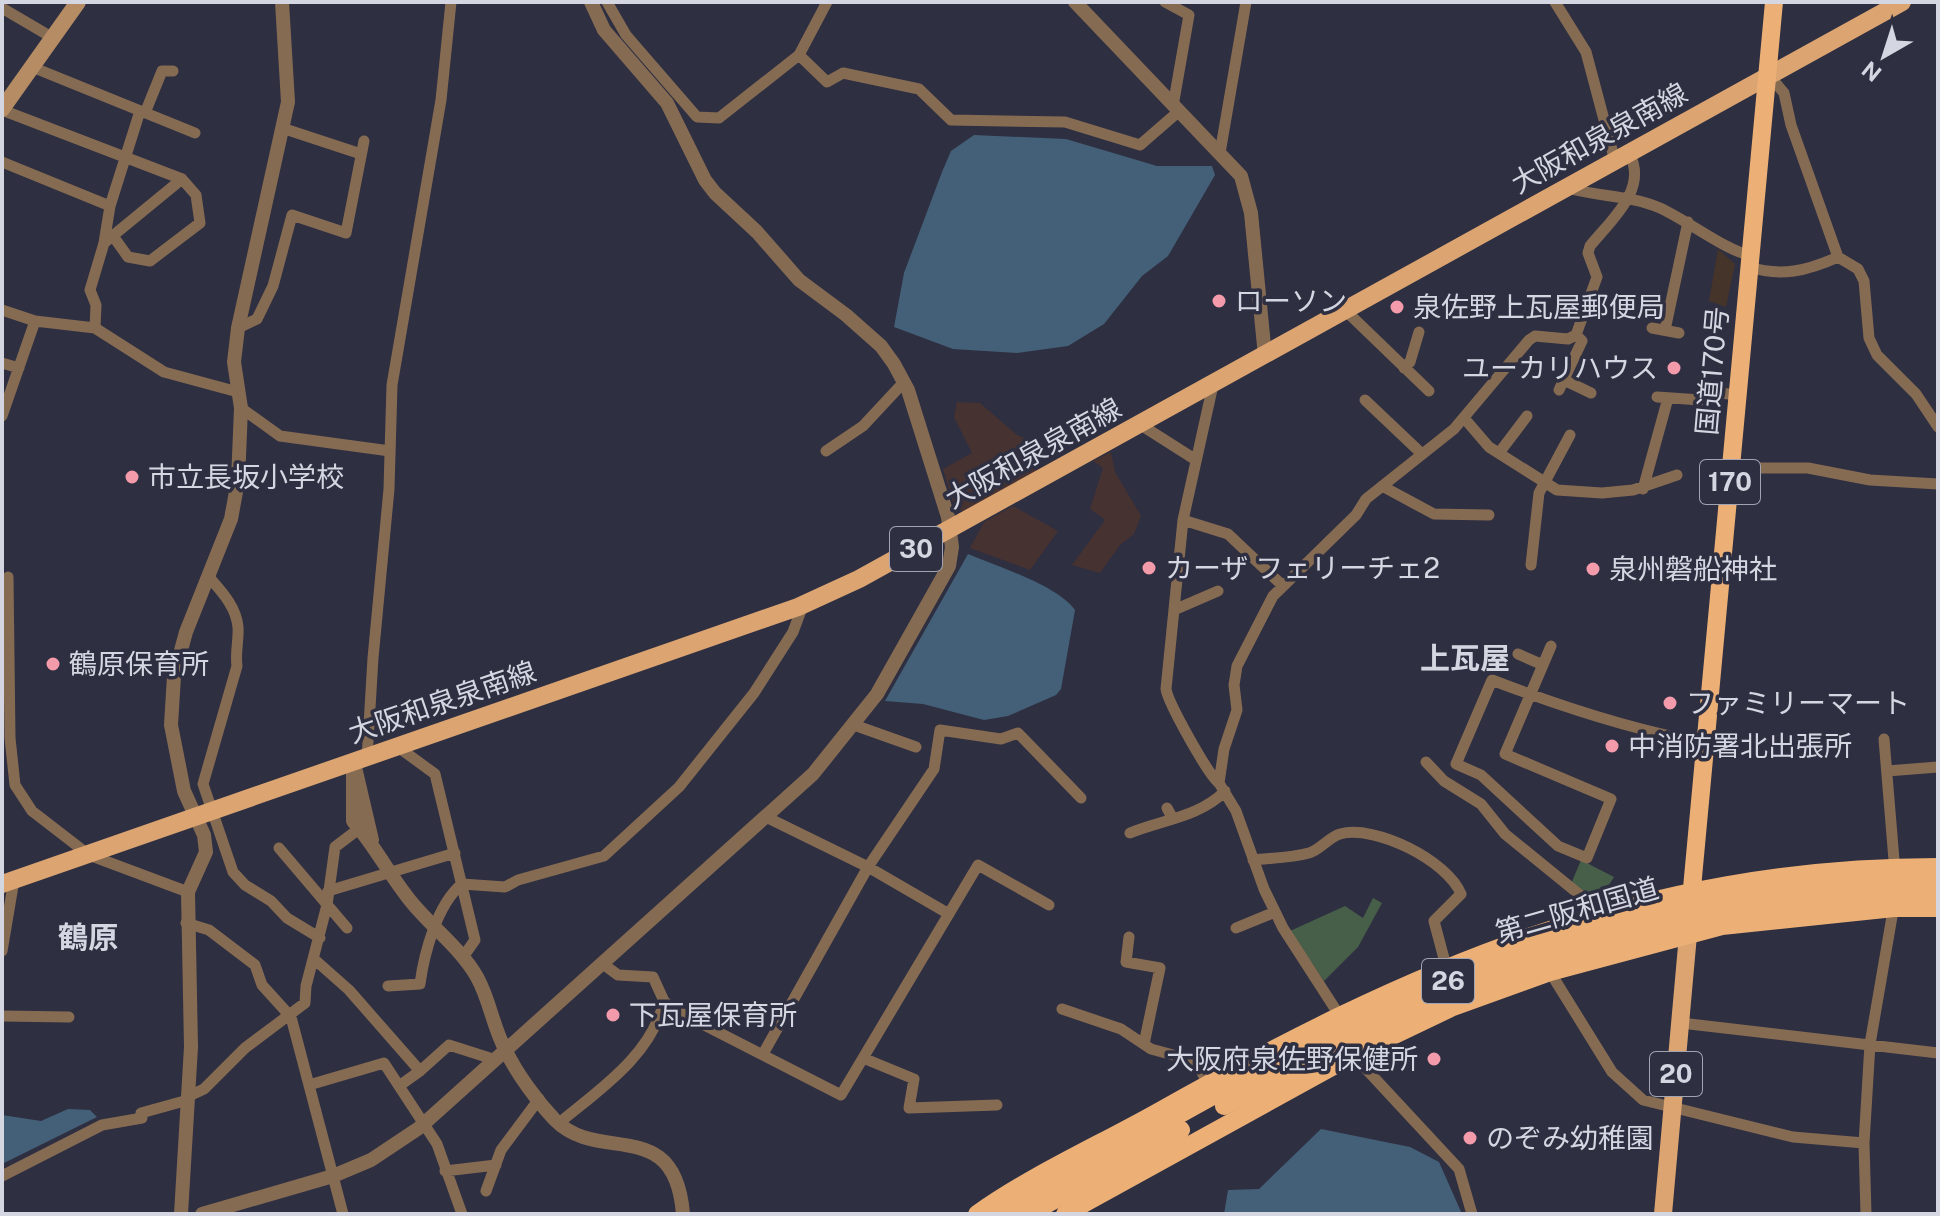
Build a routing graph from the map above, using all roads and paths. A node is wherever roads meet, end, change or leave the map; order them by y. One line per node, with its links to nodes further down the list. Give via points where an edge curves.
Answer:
1 (78, 2): 14 (main road)
2 (282, 2): 22 (street, via 288,102)
3 (451, 2): 62 (street, via 441,100 392,385)
4 (591, 2): 48 (street, via 604,30 667,103 710,187 799,280 881,346)
5 (607, 2): 15 (street, via 626,35 697,117 719,118)
6 (827, 2): 15 (street)
7 (1075, 2): 20 (street)
8 (1165, 2): 20 (street, via 1189,15)
9 (1246, 2): 24 (street)
10 (1555, 2): 26 (street, via 1586,52)
11 (1774, 2): 18 (highway, 国道170号 / 170)
12 (1902, 2): 18 (main road, 大阪和泉泉南線 / 30)
13 (2, 8): 14 (street)
14 (53, 38): 16 (main road)
15 (799, 55): 20 (street, via 827,82 843,73 919,89 951,120 1065,122 1140,145)
16 (32, 67): 19 (main road); 21 (street)
17 (173, 71): 21 (street, via 162,71)
18 (1768, 74): 26 (main road, 大阪和泉泉南線 / 30); 34 (street, via 1784,93); 35 (highway, 国道170号 / 170)
19 (2, 109): 25 (street)
20 (1176, 109): 24 (street)
21 (142, 112): 23 (street); 25 (street)
22 (282, 128): 40 (street); 40 (street, via 363,148 346,233 292,215 263,308 257,319)
23 (195, 133)
24 (1220, 153): 44 (street, via 1241,176 1248,194)
25 (123, 157): 28 (street); 31 (street)
26 (1622, 157): 29 (main road, 大阪和泉泉南線 / 30); 30 (street, via 1635,175)
27 (2, 162): 31 (street)
28 (182, 179): 33 (street); 33 (street, via 196,195 200,223 150,261 128,257)
29 (1568, 188): 30 (street); 37 (main road, 大阪和泉泉南線 / 30)
30 (1629, 197): 32 (street); 43 (street, via 1590,246 1597,277)
31 (110, 206): 33 (street)
32 (1688, 222): 35 (street); 42 (street, via 1659,329)
33 (108, 239): 39 (street, via 90,290)
34 (1838, 257): 35 (street, via 1814,268 1771,274); 60 (street, via 1858,269 1864,281 1865,321 1877,355 1916,394)
35 (1749, 261): 53 (highway, 国道170号 / 170)
36 (2, 310): 38 (street)
37 (1346, 311): 44 (main road, 大阪和泉泉南線 / 30); 47 (street)
38 (35, 321): 39 (street); 46 (street)
39 (95, 328): 51 (street, via 164,372)
40 (238, 328): 51 (street)
41 (1419, 332): 47 (street)
42 (1679, 333)
43 (1576, 335): 52 (street, via 1582,341 1562,385); 58 (street, via 1529,340)
44 (1265, 356): 49 (main road, 大阪和泉泉南線 / 30)
45 (2, 363): 46 (street)
46 (19, 368): 56 (street)
47 (1404, 368): 50 (street)
48 (904, 382): 63 (street, via 863,426); 75 (street)
49 (1213, 385): 59 (main road, 大阪和泉泉南線 / 30); 66 (street)
50 (1429, 391)
51 (238, 392): 55 (street)
52 (1591, 393)
53 (1738, 395): 67 (highway, 国道170号 / 170); 72 (street, via 1711,392 1701,400 1662,398 1658,453)
54 (1365, 400): 65 (street)
55 (241, 408): 62 (street, via 280,436); 77 (street, via 233,506)
56 (2, 416)
57 (1527, 416): 64 (street)
58 (1464, 418): 64 (street); 65 (street)
59 (1141, 425): 66 (street); 75 (main road, 大阪和泉泉南線 / 30)
60 (1938, 427)
61 (1570, 435): 70 (street)
62 (390, 451): 92 (street)
63 (826, 451)
64 (1499, 453): 70 (street)
65 (1422, 454): 71 (street)
66 (1196, 460): 74 (street)
67 (1732, 464): 69 (street); 89 (highway, 国道170号 / 170)
68 (1677, 475): 72 (street)
69 (1938, 484)
70 (1545, 485): 72 (street, via 1580,493); 76 (street, via 1539,493)
71 (1382, 486): 73 (street, via 1434,514); 79 (street)
72 (1643, 489)
73 (1489, 515)
74 (1183, 520): 79 (street, via 1228,534); 82 (street)
75 (950, 531): 81 (main road, 大阪和泉泉南線 / 30); 87 (street, via 949,566)
76 (1531, 565)
77 (208, 576): 98 (street, via 229,602 239,630 237,666 204,774); 98 (street, via 174,676 171,725 184,791)
78 (8, 577): 105 (street, via 15,785 32,811)
79 (1283, 586): 96 (street, via 1262,614 1237,666 1237,710 1224,749)
80 (1218, 591): 82 (street)
81 (803, 605): 90 (main road, 大阪和泉泉南線 / 30); 113 (street, via 793,632 754,693 679,787 604,856 505,887)
82 (1174, 610): 96 (street, via 1168,702 1210,776)
83 (1551, 646): 85 (street)
84 (1518, 654): 85 (street)
85 (1543, 665): 86 (street)
86 (1530, 695): 86 (street, via 1492,680 1456,764 1481,775 1558,846 1587,858 1611,799 1505,754); 89 (street, via 1652,734)
87 (854, 725): 91 (street); 99 (street, via 813,774)
88 (1884, 739): 95 (street)
89 (1705, 743): 114 (highway, 国道170号 / 170)
90 (398, 747): 92 (main road, 大阪和泉泉南線 / 30); 104 (street, via 435,774)
91 (916, 747)
92 (360, 760): 98 (main road, 大阪和泉泉南線 / 30); 100 (street, via 353,821); 102 (street)
93 (1426, 762): 124 (street, via 1444,781 1481,804 1505,834 1580,895)
94 (1938, 767): 95 (street)
95 (1887, 771): 108 (street)
96 (1222, 787): 101 (street, via 1216,801); 106 (street)
97 (1081, 798): 107 (street, via 1018,733 1001,739 940,730 934,769)
98 (205, 814): 105 (main road, 大阪和泉泉南線 / 30); 116 (street, via 206,852); 131 (street, via 233,872 245,885)
99 (766, 817): 107 (street); 135 (street)
100 (360, 828): 102 (street); 115 (street, via 335,847)
101 (1130, 833)
102 (374, 844): 110 (street)
103 (279, 848): 118 (street)
104 (455, 853): 110 (street); 113 (street)
105 (89, 855): 112 (main road, 大阪和泉泉南線 / 30); 116 (street)
106 (1253, 860): 122 (street); 136 (street, via 1311,853 1341,834 1385,837 1428,859 1456,881 1461,894 1434,921)
107 (868, 867): 123 (street); 150 (street)
108 (1895, 867): 109 (highway, 26); 114 (highway, 26); 120 (street)
109 (1938, 867)
110 (392, 872): 115 (street); 127 (street)
111 (1938, 881): 175 (highway, 第二阪和国道 / 26, bridge, via 1741,896 1526,951 1333,1034)
112 (8, 882): 132 (street)
113 (462, 884): 127 (street); 133 (street, via 475,940)
114 (1692, 890): 124 (highway, 26); 129 (highway, 国道170号 / 170)
115 (328, 891): 118 (street)
116 (188, 892): 125 (street)
117 (1938, 894): 176 (highway, 第二阪和国道 / 26, bridge, via 1738,911 1528,964 1336,1047)
118 (327, 905): 126 (street); 131 (street)
119 (1049, 905): 123 (street, via 978,865)
120 (1894, 908): 121 (highway, 26); 129 (highway, 26, via 1722,926); 147 (street)
121 (1938, 908)
122 (1275, 912): 128 (street); 141 (street)
123 (949, 914): 152 (street)
124 (1591, 915): 136 (highway, 26)
125 (186, 923): 144 (street, via 209,930 255,965 262,985); 157 (street)
126 (347, 928)
127 (436, 928): 133 (street); 138 (street, via 420,984)
128 (1236, 928)
129 (1688, 935): 137 (highway, 26); 145 (main road, 20)
130 (1129, 937): 146 (street, via 1126,962 1160,968)
131 (320, 938): 134 (street)
132 (2, 951)
133 (463, 957): 151 (street, via 478,978)
134 (314, 959): 144 (street, via 305,1003); 153 (street, via 349,990)
135 (603, 964): 139 (street, via 618,975 653,977); 151 (street)
136 (1446, 966): 141 (highway, 26)
137 (1550, 972): 148 (highway, 26, via 1453,1007); 160 (street, via 1612,1072 1643,1100)
138 (388, 986)
139 (664, 1001): 150 (street); 162 (street, via 646,1043)
140 (1062, 1009): 146 (street, via 1121,1029)
141 (1340, 1015): 148 (street); 154 (highway, 26)
142 (2, 1016): 143 (street)
143 (69, 1017)
144 (291, 1017): 155 (street); 157 (street, via 245,1048)
145 (1681, 1023): 147 (street); 160 (main road, 20)
146 (1144, 1044): 154 (street, via 1195,1061)
147 (1870, 1044): 149 (street); 163 (street)
148 (1357, 1053): 177 (highway, 26); 178 (street, via 1459,1169)
149 (1938, 1053)
150 (763, 1054): 152 (street, via 841,1095)
151 (501, 1055): 153 (street, via 449,1045); 158 (street); 161 (street)
152 (863, 1058): 159 (street, via 914,1079 909,1108)
153 (420, 1071): 156 (street)
154 (1208, 1083): 174 (highway, 26)
155 (309, 1085): 156 (street, via 384,1063); 167 (street)
156 (399, 1086): 161 (street)
157 (188, 1098): 166 (street, via 141,1113 142,1118 102,1125); 169 (street)
158 (539, 1099): 162 (street); 164 (street)
159 (997, 1105)
160 (1674, 1107): 163 (street, via 1793,1137); 179 (main road, 20)
161 (424, 1123): 165 (street); 167 (street, via 371,1160)
162 (559, 1123): 173 (street, via 577,1135 649,1152 675,1177)
163 (1864, 1143): 180 (street)
164 (496, 1165): 165 (street); 168 (street)
165 (445, 1171): 172 (street)
166 (2, 1176)
167 (333, 1176): 170 (street); 171 (street)
168 (486, 1191)
169 (181, 1214)
170 (202, 1214)
171 (343, 1214)
172 (462, 1214)
173 (683, 1214)
174 (977, 1214)
175 (1001, 1214)
176 (1029, 1214)
177 (1065, 1214)
178 (1472, 1214)
179 (1663, 1214)
180 (1866, 1214)

